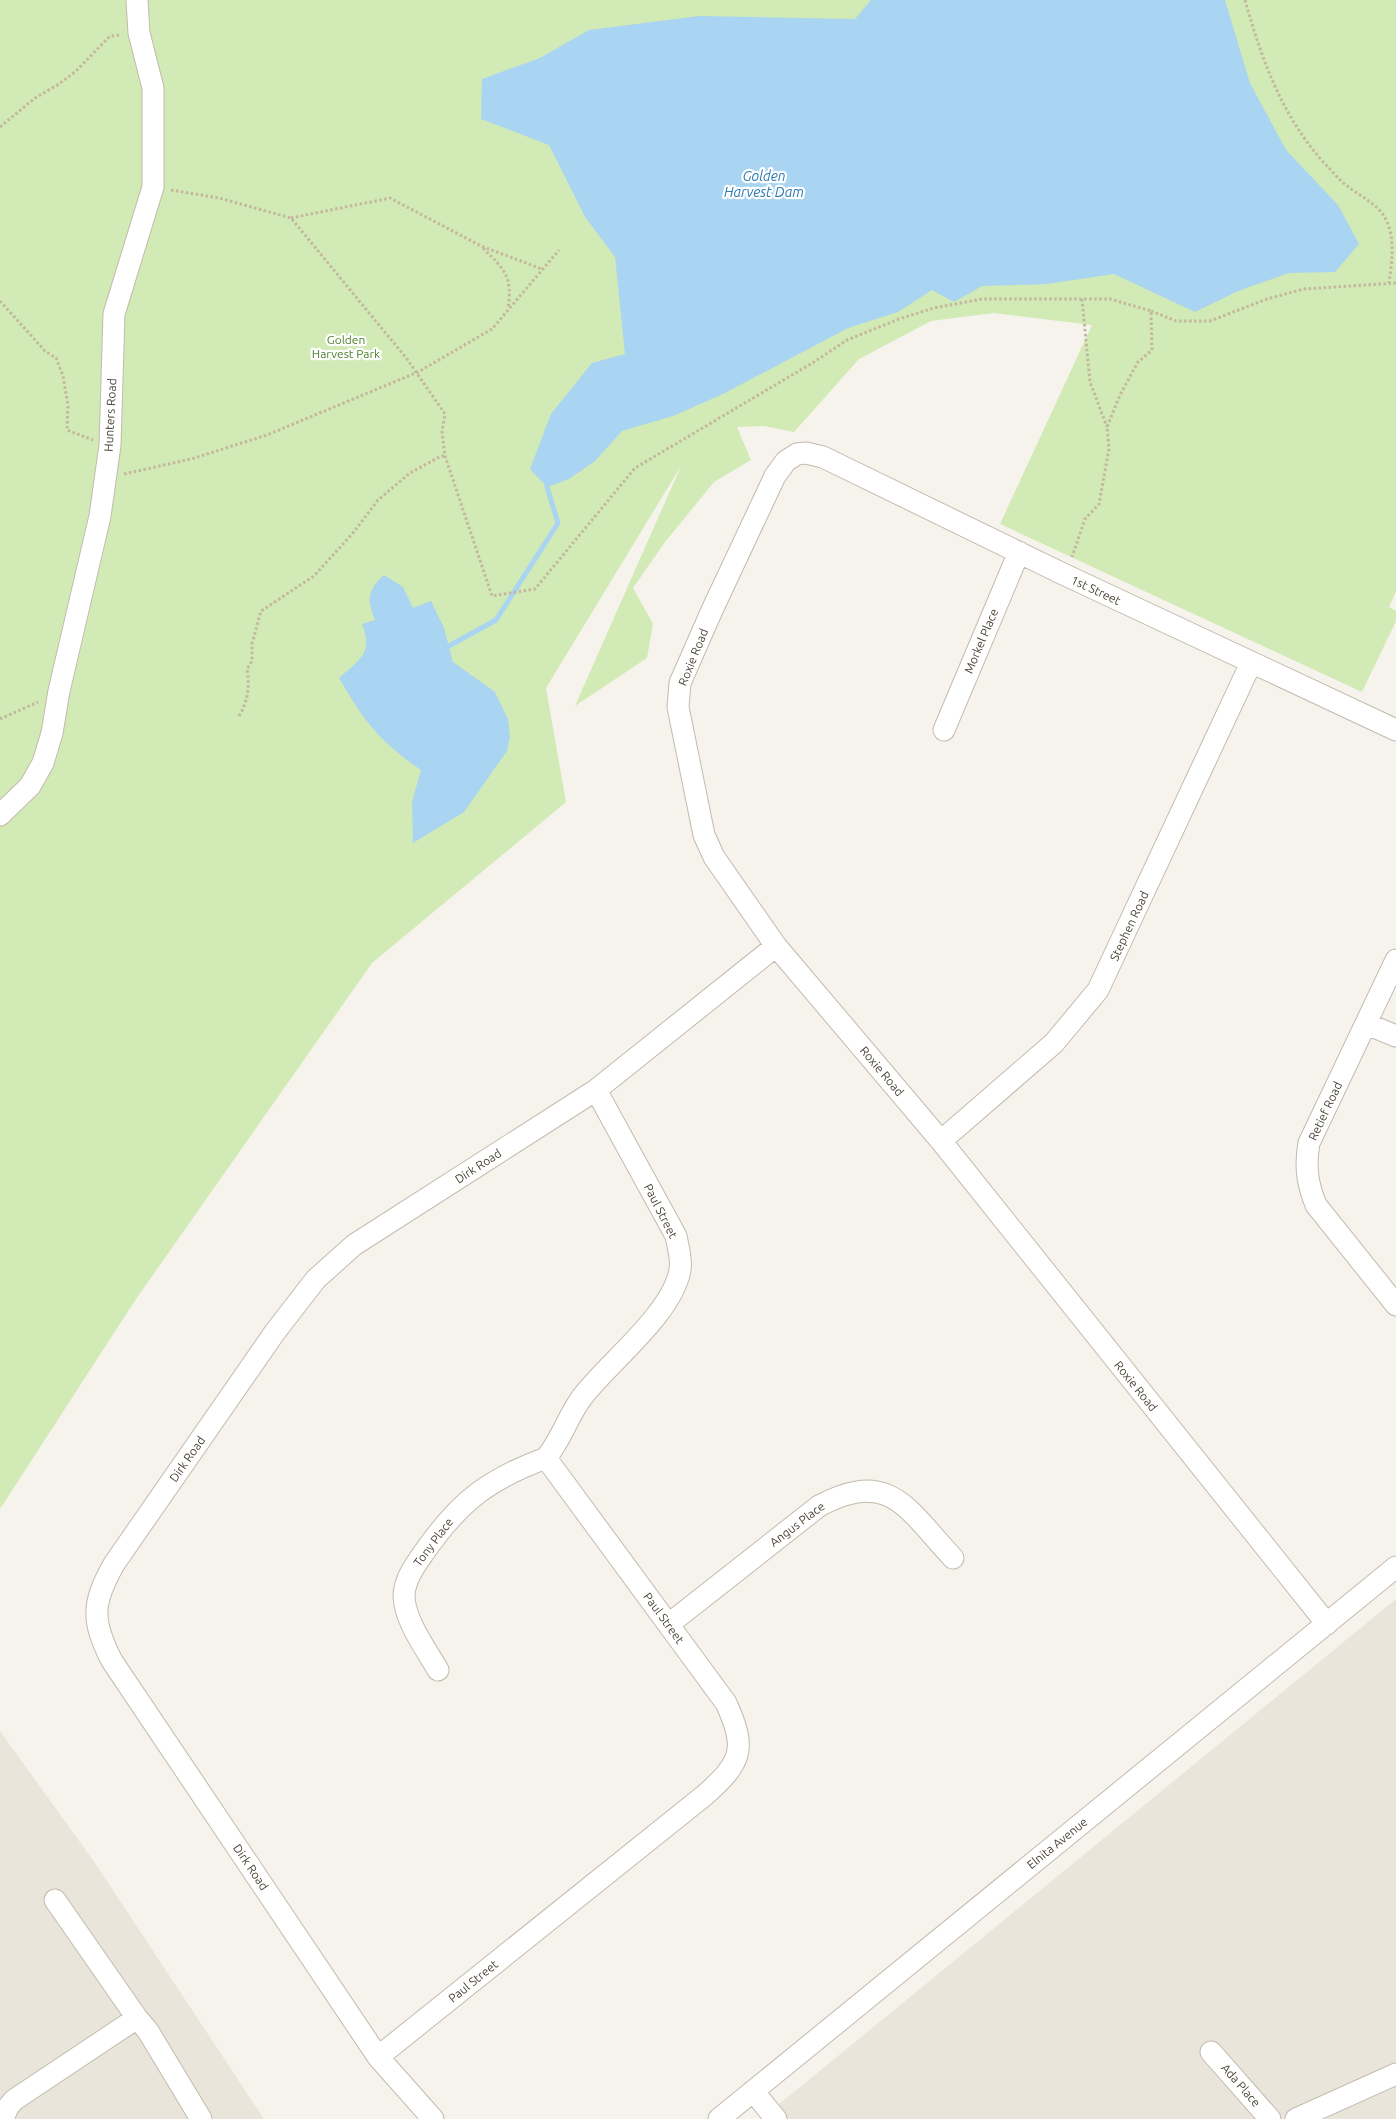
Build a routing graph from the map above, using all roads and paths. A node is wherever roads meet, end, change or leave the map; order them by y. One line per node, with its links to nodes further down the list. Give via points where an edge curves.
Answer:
1 (137, 0): 3 (street, Hunters Road)
2 (1245, 0): 10 (path, via 1257,40 1288,114 1312,150 1344,184 1385,218 1394,253)
3 (139, 33): 4 (path, via 110,36 76,71 35,98); 5 (street, Hunters Road, via 152,88)
4 (0, 127)
5 (153, 187): 6 (path, via 219,198); 18 (street, Hunters Road, via 114,314)
6 (290, 218): 7 (path, via 390,198); 16 (path)
7 (481, 246): 9 (path); 14 (path, via 501,265 507,278 511,288)
8 (559, 250): 9 (path)
9 (542, 269): 14 (path)
10 (1389, 283): 11 (path); 15 (path, via 1304,289 1210,321 1176,321)
11 (1396, 283)
12 (1082, 299): 15 (path, via 1110,299); 17 (path, via 1090,382); 20 (path, via 982,299 934,308 847,340 635,468 535,588 529,590 492,596)
13 (0, 301): 18 (path, via 45,351 56,358 68,405 67,430)
14 (508, 310): 16 (path, via 492,329)
15 (1151, 311): 17 (path, via 1152,350 1138,362)
16 (418, 372): 20 (path, via 445,414 442,431); 21 (path, via 267,435 154,468)
17 (1107, 427): 23 (path, via 1109,449 1099,504 1085,519 1074,553)
18 (110, 444): 21 (street, Hunters Road)
19 (797, 454): 22 (street, 1st Street, via 823,457); 31 (street, Roxie Road, via 786,461 770,486 680,683 678,707 704,835 714,858)
20 (445, 456): 26 (path, via 410,472 378,500 314,576 262,611 252,644 252,661 247,669 250,684)
21 (105, 476): 25 (street, Hunters Road, via 95,543)
22 (1019, 552): 23 (street, 1st Street); 28 (street, Morkel Place)
23 (1061, 573): 24 (street, 1st Street)
24 (1251, 663): 29 (street, 1st Street); 36 (street, Stephen Road, via 1098,990 1054,1043)
25 (59, 691): 27 (path); 30 (street, Hunters Road, via 43,762 30,786)
26 (239, 716)
27 (0, 719)
28 (944, 730)
29 (1396, 730)
30 (0, 814)
31 (776, 946): 35 (street, Dirk Road); 36 (street, Roxie Road)
32 (1396, 960): 33 (street, Retief Road)
33 (1367, 1024): 34 (street); 37 (street, Retief Road, via 1309,1143 1305,1164 1308,1185 1316,1205)
34 (1396, 1036)
35 (596, 1090): 38 (street, Paul Street, via 676,1236 680,1269 670,1297 584,1395 556,1447); 47 (street, Dirk Road, via 354,1245 316,1279 275,1332 114,1564 97,1603 102,1641 112,1661)
36 (940, 1141): 42 (street, Roxie Road)
37 (1396, 1304)
38 (546, 1458): 41 (street, Paul Street); 43 (street, Tony Place, via 514,1470 472,1497 436,1536 408,1577 404,1593 407,1612)
39 (953, 1558): 41 (street, Angus Place, via 897,1498 861,1489 839,1495 819,1506)
40 (1396, 1567): 42 (street, Elnita Avenue)
41 (668, 1624): 47 (street, Paul Street, via 726,1703 738,1728 739,1748 727,1776)
42 (1327, 1624): 49 (street, Elnita Avenue)
43 (438, 1670)
44 (55, 1900): 45 (street)
45 (137, 2018): 50 (street, via 14,2100); 51 (street)
46 (1211, 2052): 55 (street, Ada Place)
47 (378, 2057): 52 (street, Dirk Road)
48 (1396, 2074): 56 (street)
49 (753, 2090): 53 (street, Elnita Avenue); 54 (street)
50 (3, 2119)
51 (201, 2119)
52 (433, 2119)
53 (718, 2119)
54 (776, 2119)
55 (1270, 2119)
56 (1296, 2119)

